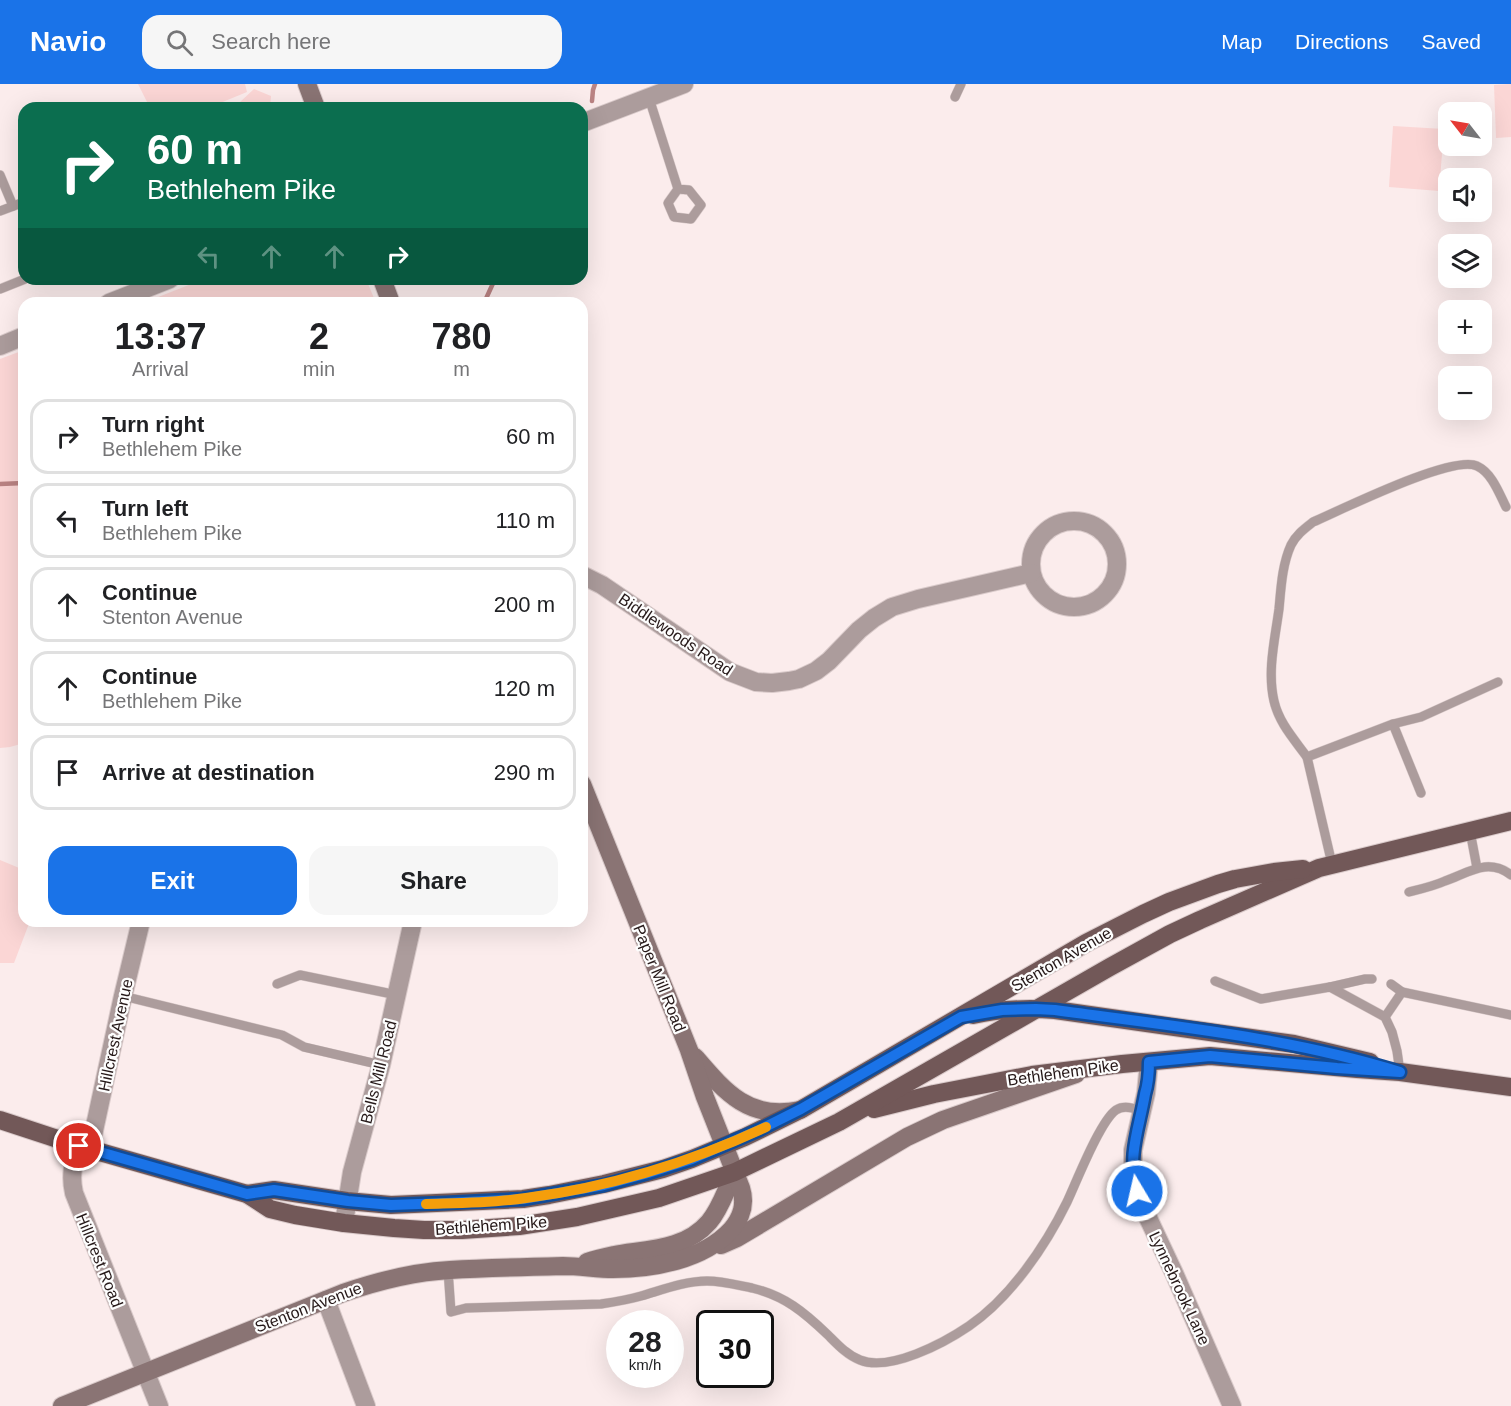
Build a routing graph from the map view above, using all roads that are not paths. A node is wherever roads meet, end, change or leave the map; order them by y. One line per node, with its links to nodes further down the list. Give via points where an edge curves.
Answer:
1 (307, 84): 6 (street)
2 (684, 84): 5 (street)
3 (961, 84): 4 (lane)
4 (955, 97)
5 (649, 98): 7 (street); 9 (lane)
6 (314, 102)
7 (588, 121)
8 (0, 176): 11 (lane)
9 (678, 189)
10 (18, 204): 11 (lane)
11 (13, 206): 12 (lane)
12 (0, 211)
13 (18, 282): 15 (lane)
14 (155, 285): 16 (street)
15 (0, 289)
16 (124, 297)
17 (18, 338): 18 (street)
18 (0, 346)
19 (1506, 507): 24 (lane, via 1489,476 1479,466 1468,463 1418,476 1313,522 1298,534 1284,568 1272,687 1284,726)
20 (1031, 573): 20 (street, via 1036,587 1047,598 1060,606 1075,608 1095,602 1107,593 1118,565 1110,539 1100,528 1072,520 1044,531 1030,558); 21 (street, Biddlewoods Road, via 892,607 859,630 816,671 799,679 772,683 756,682 730,672)
21 (588, 578)
22 (1498, 682): 23 (lane, via 1421,717)
23 (1393, 724): 24 (lane); 25 (lane)
24 (1307, 757): 29 (lane)
25 (1421, 793)
26 (588, 799): 47 (street, Paper Mill Road)
27 (1511, 821): 28 (main road, Stenton Avenue)
28 (1470, 831): 29 (main road, Stenton Avenue); 30 (lane)
29 (1326, 866): 43 (main road, Stenton Avenue, via 1170,934); 45 (main road, Stenton Avenue, via 1236,879 1169,902 1086,943)
30 (1477, 868): 31 (lane, via 1496,867); 32 (lane)
31 (1511, 875)
32 (1409, 892)
33 (140, 927): 42 (street, Hillcrest Avenue)
34 (412, 927): 41 (street, Bells Mill Road)
35 (1372, 979): 39 (lane)
36 (1215, 981): 39 (lane, via 1261,999)
37 (278, 984): 41 (lane, via 300,975)
38 (1391, 984): 40 (lane)
39 (1330, 987): 46 (lane)
40 (1402, 992): 44 (lane); 46 (lane)
41 (397, 995): 49 (street, Bells Mill Road)
42 (123, 996): 49 (lane, via 282,1035 304,1047); 58 (street, Hillcrest Avenue)
43 (1036, 1009): 45 (main road, Bethlehem Pike); 51 (main road, Bethlehem Pike, via 1294,1044); 56 (main road, Stenton Avenue)
44 (1511, 1015)
45 (961, 1017): 53 (main road, Stenton Avenue)
46 (1385, 1017): 51 (lane)
47 (689, 1050): 53 (street, via 722,1088 744,1103 778,1113); 57 (street, Paper Mill Road)
48 (1149, 1062): 50 (main road, Bethlehem Pike); 51 (main road, Bethlehem Pike, via 1210,1056); 54 (street, Lynnebrook Lane)
49 (381, 1065): 61 (street, Bells Mill Road)
50 (1095, 1067): 56 (main road, Bethlehem Pike, via 968,1087 874,1109); 63 (street, via 928,1127 737,1238)
51 (1400, 1072): 52 (main road, Bethlehem Pike)
52 (1511, 1087)
53 (801, 1109): 57 (main road, Stenton Avenue)
54 (1142, 1111): 65 (lane, via 1123,1107 1112,1114 1048,1236 997,1302 981,1318 951,1337 892,1362 859,1360 795,1305 769,1293 730,1284 696,1282 601,1304 466,1308 451,1312); 71 (street, Lynnebrook Lane, via 1132,1158 1137,1191)
55 (0, 1120): 58 (main road, Bethlehem Pike)
56 (838, 1122): 59 (main road, Stenton Avenue)
57 (724, 1146): 59 (street, Paper Mill Road); 61 (main road, Bethlehem Pike, via 632,1178 532,1197 391,1205)
58 (85, 1148): 60 (main road, Bethlehem Pike); 67 (street, Hillcrest Road, via 71,1170 74,1193)
59 (735, 1172): 62 (main road, Bethlehem Pike, via 613,1210 519,1226 424,1230); 63 (street, Stenton Avenue, via 744,1208 726,1235); 64 (street, Stenton Avenue, via 713,1216 690,1238 656,1249)
60 (247, 1194): 61 (main road, Bethlehem Pike, via 274,1190); 62 (main road, Bethlehem Pike, via 270,1209)
61 (348, 1201): 62 (street, Bells Mill Road)
62 (344, 1223)
63 (703, 1251): 64 (street, Stenton Avenue, via 668,1263 633,1267)
64 (567, 1266): 65 (street, Stenton Avenue)
65 (448, 1270): 66 (street, Stenton Avenue, via 384,1280)
66 (326, 1299): 67 (street, Stenton Avenue); 70 (street)
67 (146, 1372): 68 (street, Stenton Avenue); 69 (street)
68 (62, 1406)
69 (159, 1406)
70 (366, 1406)
71 (1232, 1406)

